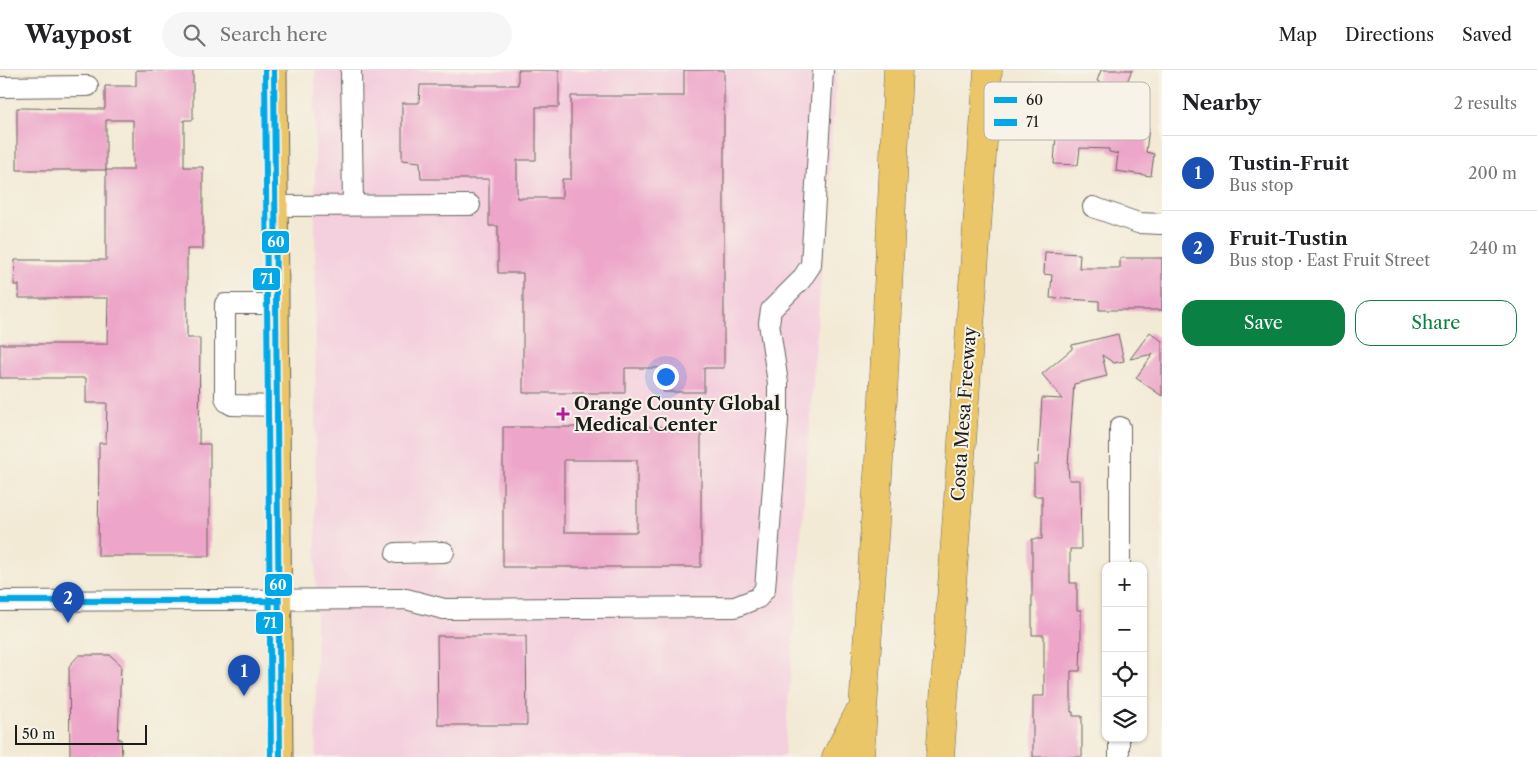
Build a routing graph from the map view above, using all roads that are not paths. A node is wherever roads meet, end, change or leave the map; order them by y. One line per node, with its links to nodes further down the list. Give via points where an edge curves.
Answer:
1 (274, 70): 10 (main road)
2 (351, 70): 8 (street)
3 (823, 70): 20 (street, via 811,265 771,310 769,324 778,383 778,422 765,589 758,598 736,607 444,609 406,599)
4 (898, 70): 21 (highway, via 883,398)
5 (88, 86): 6 (street)
6 (0, 87)
7 (984, 127): 26 (highway, Costa Mesa Freeway)
8 (353, 205): 9 (street); 10 (street)
9 (470, 205)
10 (276, 206): 13 (main road)
11 (1093, 207): 12 (street, via 1138,223)
12 (1162, 224)
13 (277, 304): 14 (main road); 14 (street, via 225,304 225,387 227,402 232,405)
14 (278, 406): 20 (main road)
15 (1120, 428): 18 (street)
16 (444, 552): 17 (street)
17 (396, 553)
18 (1120, 562)
19 (0, 601): 20 (street)
20 (279, 601): 23 (main road)
21 (863, 707): 24 (highway); 25 (highway)
22 (1120, 742): 27 (street)
23 (280, 757)
24 (836, 757)
25 (860, 757)
26 (940, 757)
27 (1119, 757)

